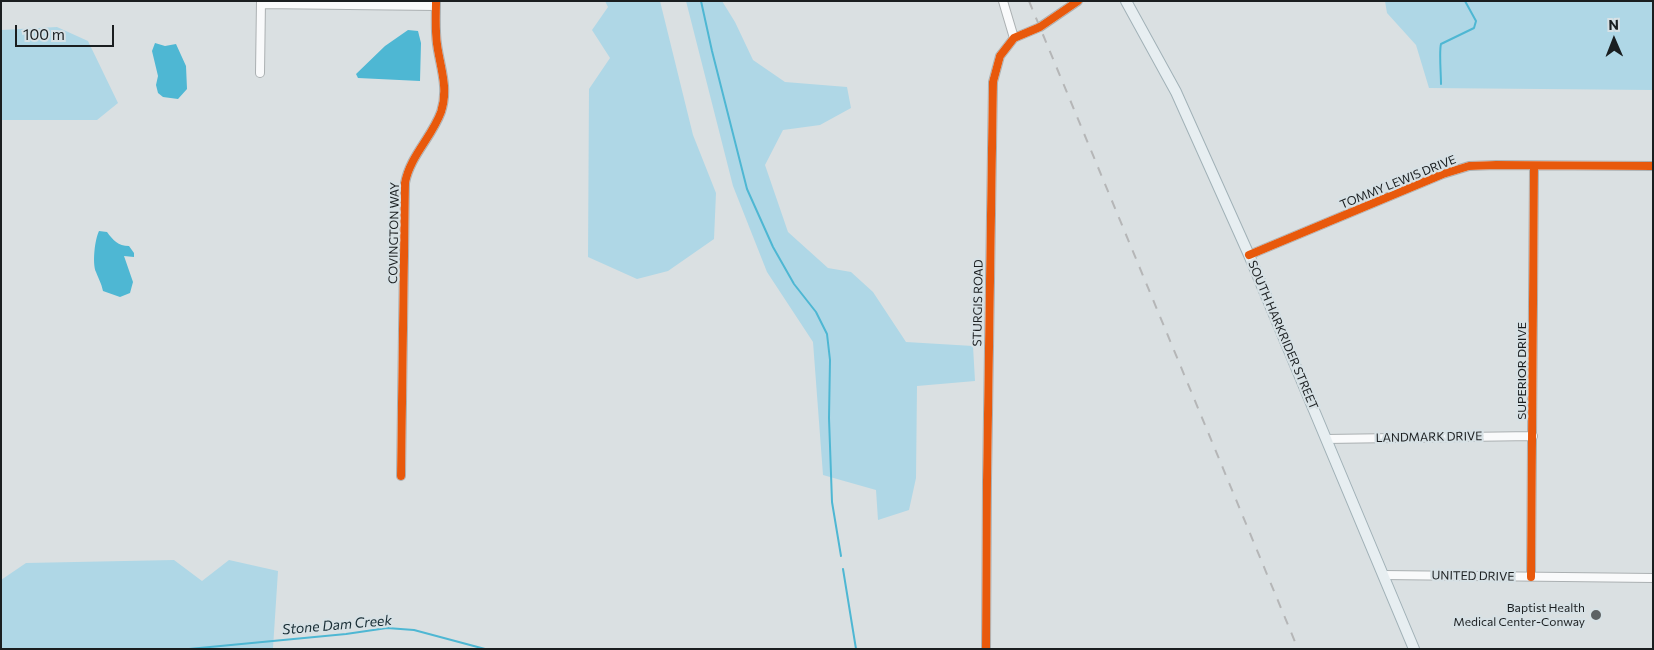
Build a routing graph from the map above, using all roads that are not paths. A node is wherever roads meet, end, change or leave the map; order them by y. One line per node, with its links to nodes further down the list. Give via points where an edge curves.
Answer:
1 (1003, 1): 6 (street)
2 (1078, 1): 6 (street, via 1040,27)
3 (1126, 1): 10 (main road, SOUTH HARKRIDER STREET, via 1176,92)
4 (261, 3): 5 (street); 7 (street)
5 (436, 4): 13 (street, COVINGTON WAY, via 437,43 445,96 441,113 407,171 405,183)
6 (1014, 38): 17 (street, STURGIS ROAD, via 1000,56 993,82)
7 (260, 73)
8 (1534, 166): 9 (street, TOMMY LEWIS DRIVE); 10 (street, TOMMY LEWIS DRIVE, via 1468,166); 11 (street, SUPERIOR DRIVE)
9 (1653, 166)
10 (1249, 255): 12 (main road, SOUTH HARKRIDER STREET)
11 (1533, 436): 12 (street, LANDMARK DRIVE); 15 (street, SUPERIOR DRIVE)
12 (1326, 439): 14 (main road, SOUTH HARKRIDER STREET)
13 (401, 476)
14 (1383, 575): 15 (street, UNITED DRIVE); 18 (main road, SOUTH HARKRIDER STREET)
15 (1531, 577): 16 (street, UNITED DRIVE)
16 (1653, 578)
17 (986, 649)
18 (1414, 649)

